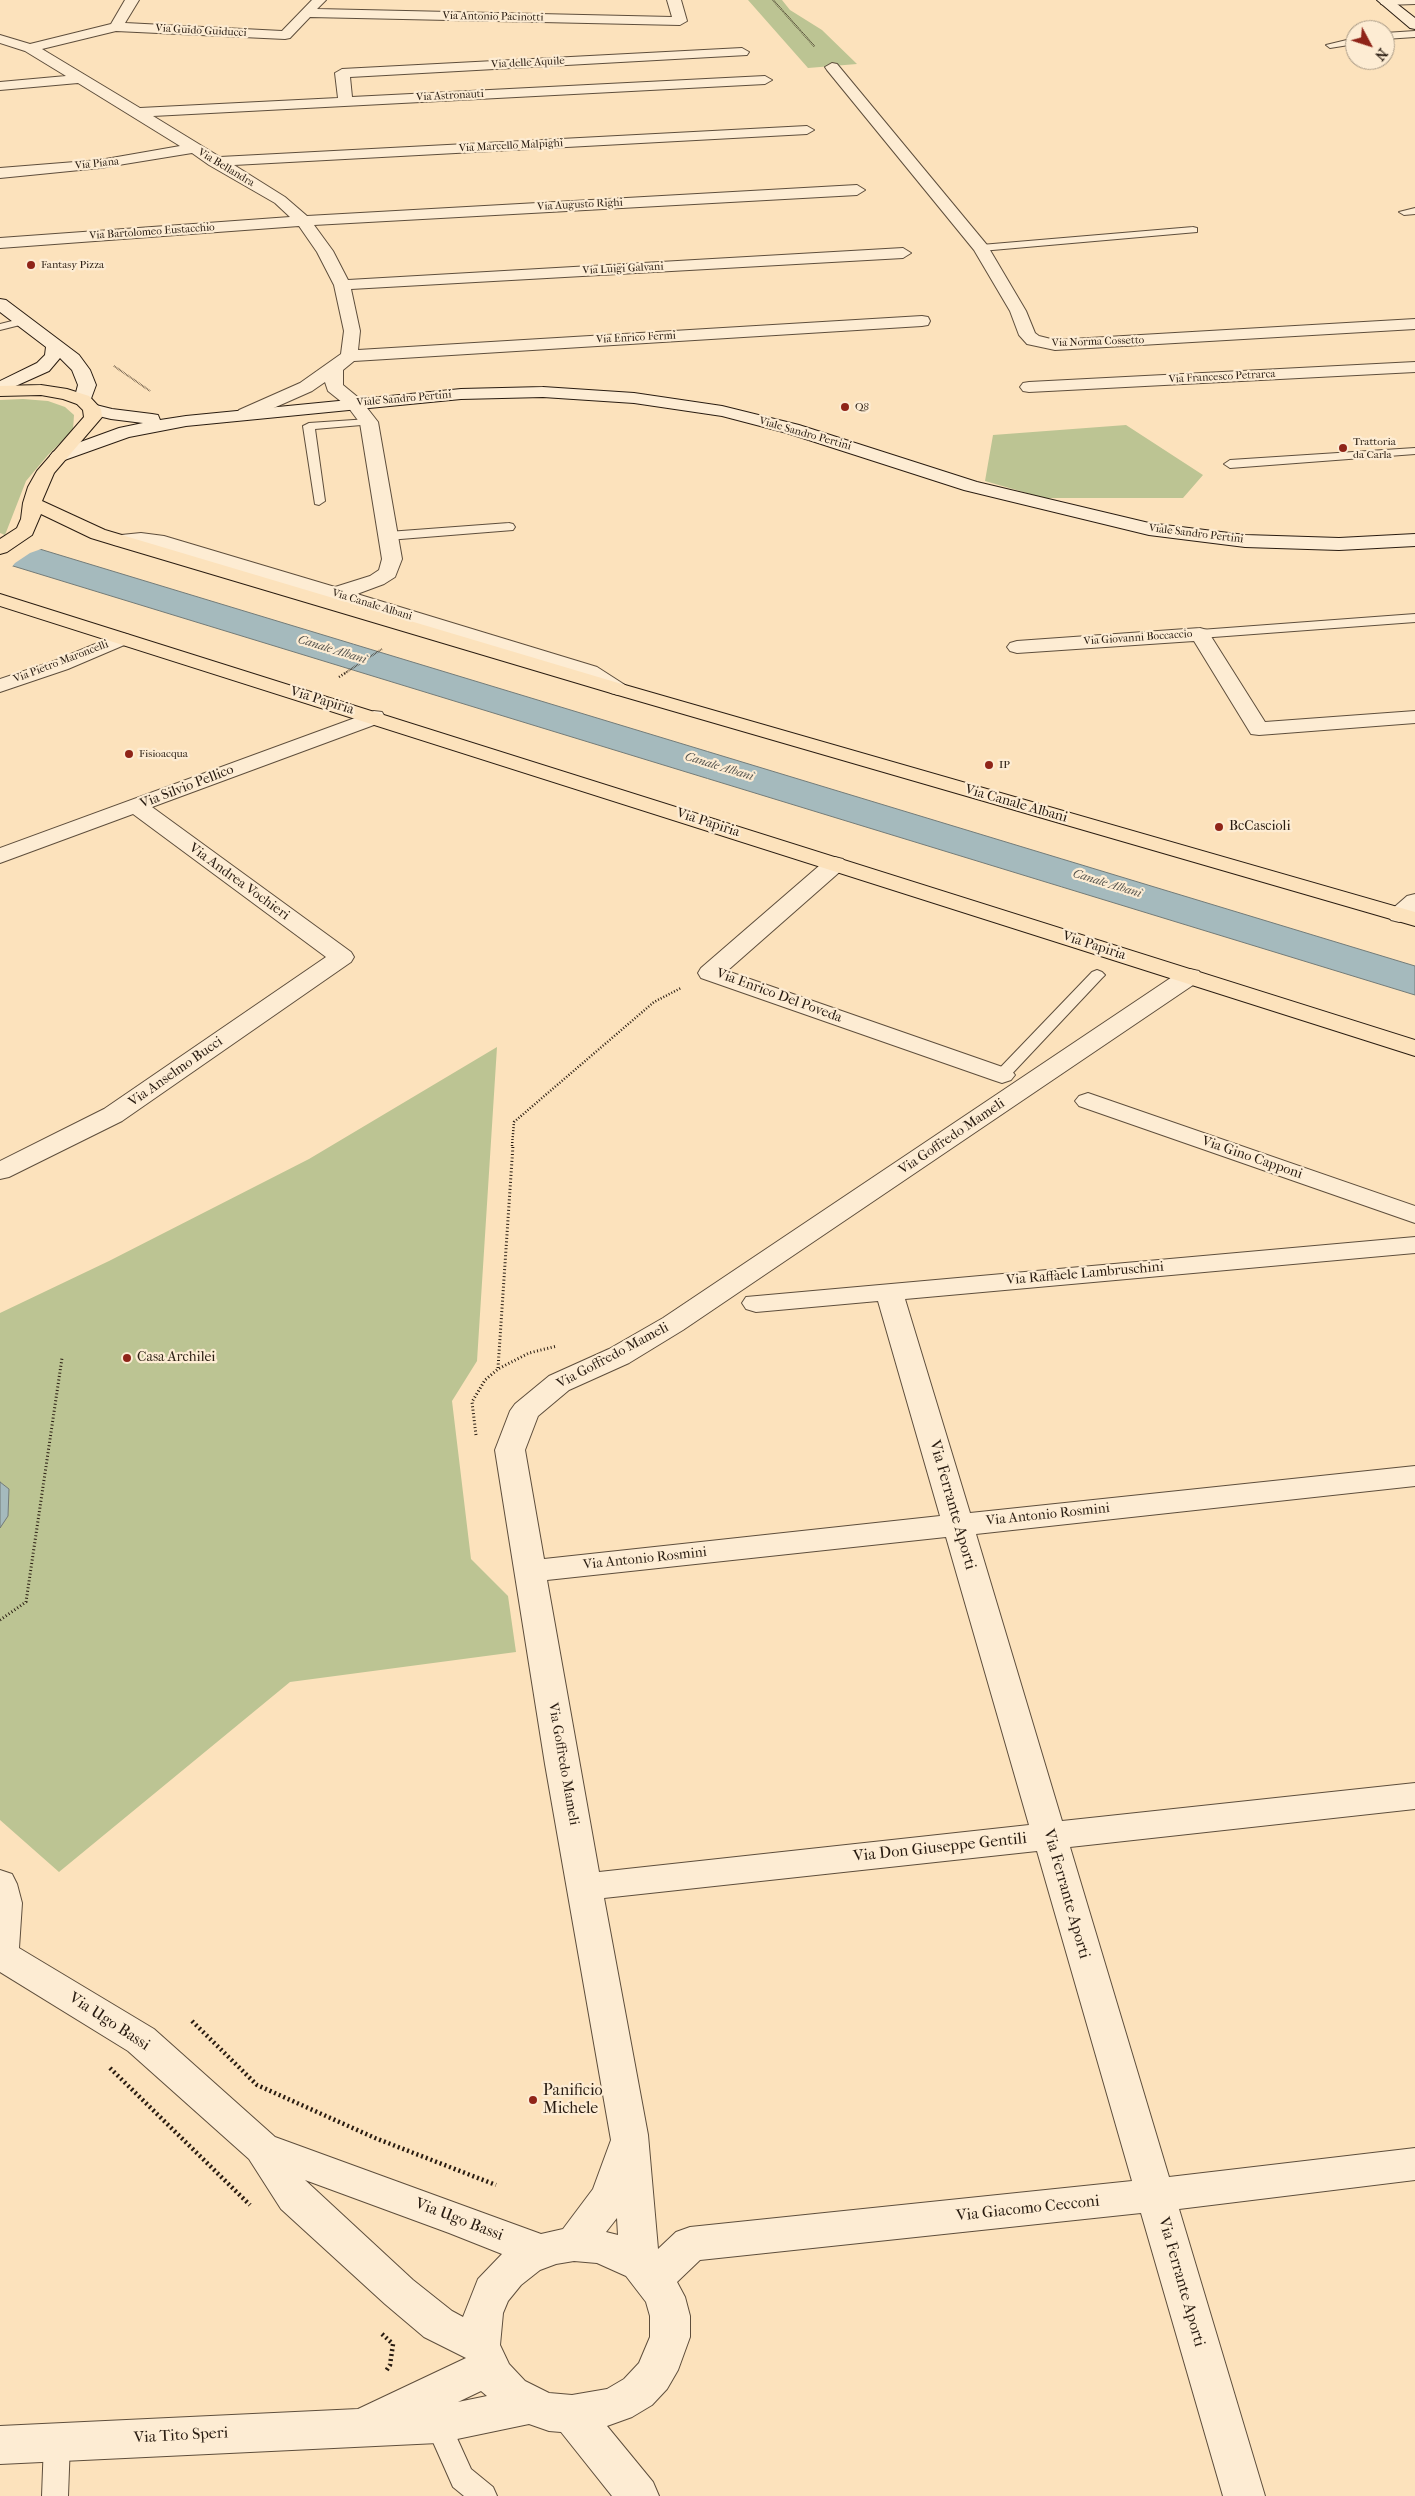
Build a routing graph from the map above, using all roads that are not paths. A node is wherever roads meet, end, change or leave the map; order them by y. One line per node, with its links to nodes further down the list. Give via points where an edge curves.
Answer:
1 (132, 0): 8 (street)
2 (319, 0): 6 (street)
3 (674, 0): 6 (street, Via Antonio Pacinotti, via 680,21)
4 (1415, 0): 5 (street)
5 (1385, 1): 7 (street)
6 (306, 13): 8 (street, Via Guido Guiducci, via 285,35)
7 (1415, 25)
8 (116, 27): 14 (street, Via Guido Guiducci)
9 (1415, 34): 10 (lane)
10 (1395, 35)
11 (0, 39): 14 (street, Via Bellandra)
12 (1345, 43): 13 (lane)
13 (1330, 46)
14 (30, 48): 17 (street, Via Bellandra)
15 (742, 52): 20 (street, Via delle Aquile, via 342,73)
16 (832, 67): 32 (street, Via Norma Cossetto)
17 (81, 79): 19 (street); 21 (street, Via Bellandra)
18 (765, 80): 20 (street, Via Astronauti)
19 (0, 86)
20 (346, 102): 21 (street, Via Astronauti)
21 (135, 113): 23 (street, Via Bellandra)
22 (808, 130): 24 (street, Via Marcello Malpighi)
23 (193, 148): 24 (street, Via Bellandra); 25 (street, Via Piana, via 124,161)
24 (214, 162): 29 (street, Via Bellandra, via 280,200)
25 (0, 173)
26 (857, 190): 29 (street, Via Augusto Righi)
27 (1415, 211): 28 (lane)
28 (1404, 212)
29 (303, 221): 31 (street, Via Bartolomeo Eustacchio); 34 (street, Via Bellandra, via 325,251)
30 (1192, 230): 32 (lane)
31 (0, 243)
32 (981, 248): 38 (street, Via Norma Cossetto, via 1014,304 1027,335 1042,344)
33 (903, 253): 34 (street, Via Luigi Galvani)
34 (342, 286): 41 (street, Via Bellandra, via 352,331)
35 (0, 304): 36 (street)
36 (24, 321): 39 (lane); 40 (street)
37 (922, 321): 41 (street, Via Enrico Fermi)
38 (1415, 324)
39 (0, 326)
40 (55, 347): 45 (street, via 43,367); 47 (street, via 73,359 82,370)
41 (349, 356): 43 (street)
42 (1415, 367): 44 (street, Via Francesco Petrarca)
43 (334, 369): 46 (street, via 334,387); 48 (street, via 306,387)
44 (1029, 387)
45 (0, 389): 47 (main road, via 67,394)
46 (354, 403): 48 (street, Viale Sandro Pertini); 50 (street); 58 (street, Viale Sandro Pertini, via 461,394 543,392 634,398 722,411 775,424 971,486 1148,529 1255,541 1339,544)
47 (88, 405): 49 (street, Viale Sandro Pertini, via 125,416); 52 (main road, via 93,417)
48 (245, 414): 49 (street, Viale Sandro Pertini)
49 (186, 421): 52 (street, Viale Sandro Pertini, via 125,432)
50 (368, 422): 54 (lane, via 309,426); 57 (street)
51 (1415, 451): 53 (lane)
52 (59, 456): 55 (main road, via 37,487)
53 (1230, 464)
54 (319, 500)
55 (32, 503): 59 (main road, Via Canale Albani, via 98,534); 60 (main road, via 32,519 25,531)
56 (509, 527): 57 (lane)
57 (388, 536): 61 (street, via 392,558 388,573)
58 (1415, 540)
59 (121, 541): 61 (street, Via Canale Albani, via 164,542); 68 (main road, Via Canale Albani)
60 (0, 548)
61 (332, 594): 68 (street, Via Canale Albani, via 590,671)
62 (0, 600): 65 (main road, Via Papiria)
63 (1415, 618): 64 (lane)
64 (1200, 634): 66 (street, Via Giovanni Boccaccio); 70 (street, Via Giovanni Boccaccio, via 1259,729)
65 (122, 639): 67 (street, Via Pietro Maroncelli); 69 (main road, Via Papiria)
66 (1017, 647)
67 (0, 686)
68 (618, 689): 74 (main road, Via Canale Albani)
69 (374, 717): 71 (street, Via Silvio Pellico); 73 (main road, Via Papiria)
70 (1415, 717)
71 (136, 806): 72 (street, Via Silvio Pellico); 75 (street, Via Andrea Vochieri)
72 (0, 856)
73 (835, 864): 77 (main road, Via Papiria); 79 (street, Via Enrico Del Poveda, via 710,973)
74 (1410, 912)
75 (342, 958): 81 (street, Via Anselmo Bucci, via 113,1115)
76 (1097, 975): 79 (lane)
77 (1190, 976): 78 (main road, Via Papiria); 88 (street, Via Goffredo Mameli, via 672,1324 619,1356 559,1382 525,1411 510,1450)
78 (1415, 1048)
79 (1002, 1075)
80 (1088, 1101): 82 (street, Via Gino Capponi)
81 (7, 1161)
82 (1415, 1215)
83 (1415, 1245): 84 (street, Via Raffaele Lambruschini)
84 (889, 1291): 85 (street, Via Raffaele Lambruschini); 87 (street, Via Ferrante Aporti)
85 (756, 1303)
86 (1415, 1476): 87 (street, Via Antonio Rosmini)
87 (957, 1525): 88 (street, Via Antonio Rosmini); 90 (street, Via Ferrante Aporti)
88 (531, 1571): 92 (street, Via Goffredo Mameli)
89 (1415, 1796): 90 (street, Via Don Giuseppe Gentili)
90 (1049, 1836): 92 (street, Via Don Giuseppe Gentili); 97 (street, Via Ferrante Aporti)
91 (0, 1884): 93 (street, Via Ugo Bassi, via 4,1904)
92 (584, 1887): 94 (street, Via Goffredo Mameli)
93 (0, 1954): 95 (street, Via Ugo Bassi, via 141,2040)
94 (629, 2136): 98 (street, Via Goffredo Mameli, via 610,2197); 99 (street, Via Goffredo Mameli)
95 (262, 2148): 98 (street, Via Ugo Bassi); 100 (street, Via Ugo Bassi, via 295,2197 399,2292)
96 (1415, 2164): 97 (street, Via Giacomo Cecconi)
97 (1156, 2195): 99 (street, Via Giacomo Cecconi, via 690,2244); 110 (street, Via Ferrante Aporti)
98 (558, 2248): 99 (street, via 598,2246 612,2250); 100 (street, via 526,2258 492,2291 483,2313)
99 (647, 2272): 102 (street, via 664,2297 670,2316 670,2337 664,2357 638,2392 595,2412)
100 (485, 2356): 101 (street, via 511,2394); 104 (street, Via Tito Speri)
101 (529, 2405): 102 (street, via 549,2412); 103 (street, Via Tito Speri)
102 (572, 2414): 109 (street)
103 (438, 2424): 104 (street, Via Tito Speri); 108 (lane, via 462,2478)
104 (363, 2427): 105 (street, Via Tito Speri)
105 (57, 2442): 106 (street, Via Tito Speri); 107 (lane)
106 (0, 2445)
107 (55, 2496)
108 (484, 2496)
109 (638, 2496)
110 (1244, 2496)

